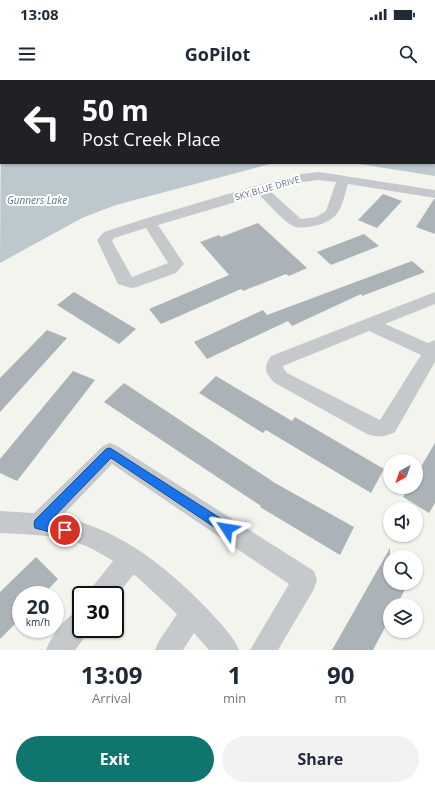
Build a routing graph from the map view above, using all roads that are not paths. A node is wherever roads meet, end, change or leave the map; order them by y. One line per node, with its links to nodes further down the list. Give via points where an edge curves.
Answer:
1 (343, 179): 2 (street, SKY BLUE DRIVE, via 320,176 301,178); 2 (street, via 329,217 305,224 298,223); 3 (street, SKY BLUE DRIVE)
2 (260, 189): 4 (street, SKY BLUE DRIVE)
3 (435, 194)
4 (149, 222): 4 (street, SKY BLUE DRIVE, via 109,234 104,240 124,280 131,283 171,269 176,264)
5 (435, 298): 6 (street)
6 (369, 324): 7 (street); 7 (street, via 277,361 274,366 275,372 281,378 374,428 382,428 388,426)
7 (434, 351)
8 (0, 522): 9 (street)
9 (39, 524): 10 (street, via 90,536); 17 (street, via 110,452 304,580)
10 (131, 558): 11 (street); 12 (street, via 163,582)
11 (109, 586)
12 (193, 612): 15 (street); 16 (street)
13 (72, 633): 14 (street)
14 (59, 650)
15 (168, 650)
16 (226, 650)
17 (264, 650)

